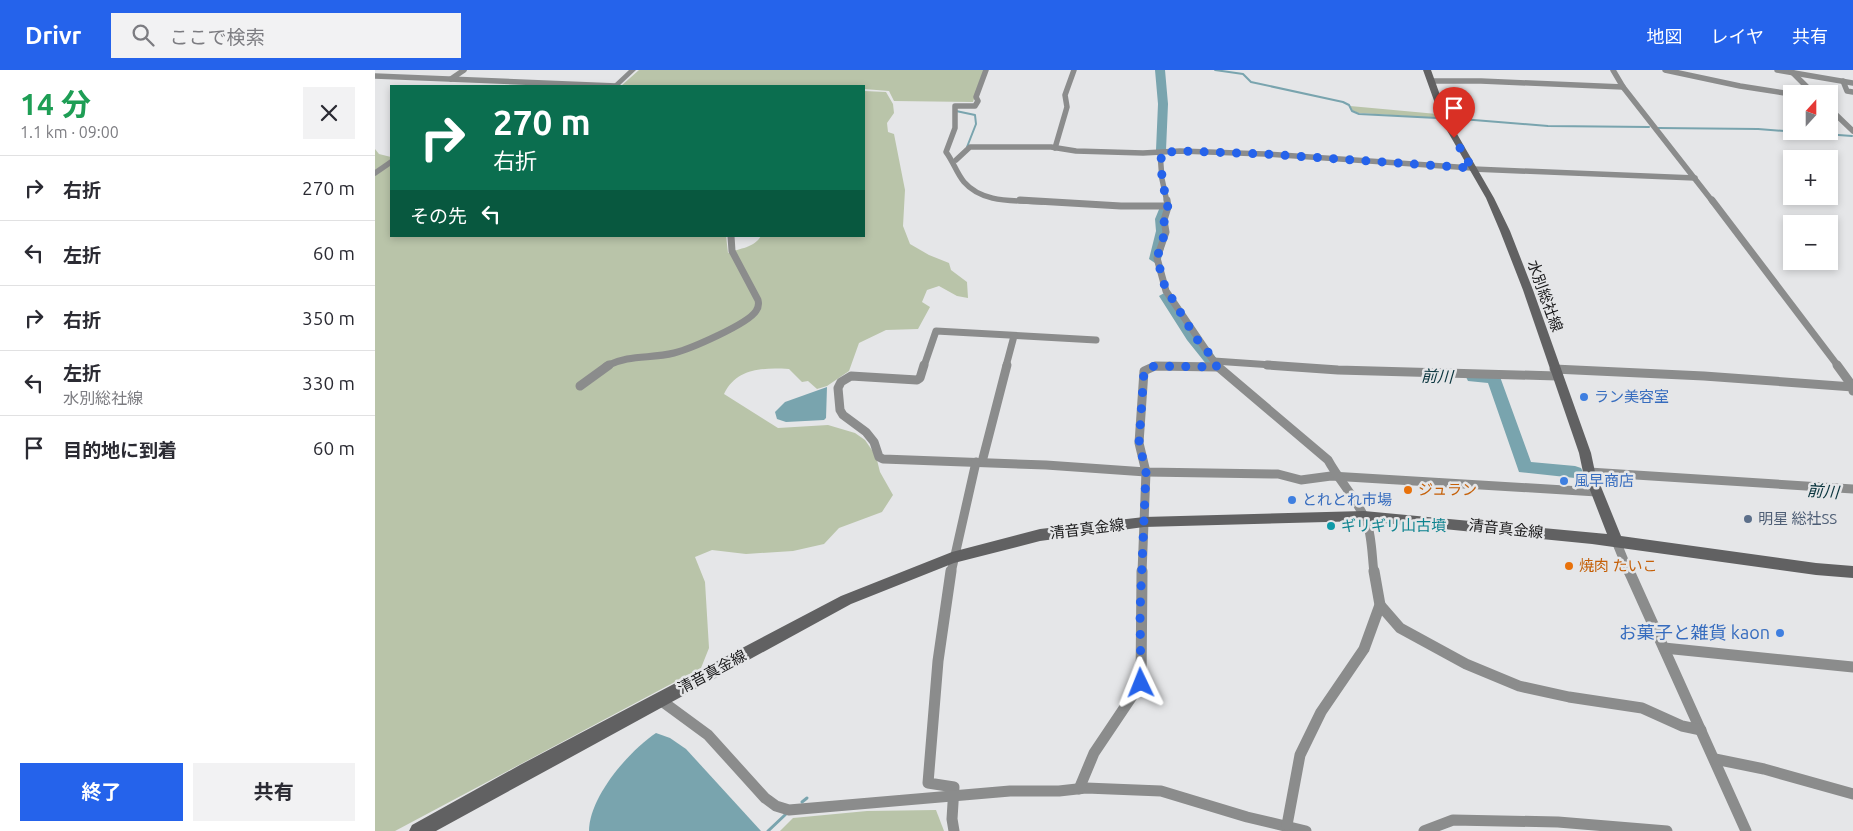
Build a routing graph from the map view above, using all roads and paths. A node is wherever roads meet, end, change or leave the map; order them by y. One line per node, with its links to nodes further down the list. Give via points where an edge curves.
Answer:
1 (464, 70): 11 (street)
2 (633, 70): 16 (street)
3 (986, 70): 31 (street, via 975,106 955,106 955,128 945,150 959,175 980,194 994,199)
4 (1074, 70): 23 (street, via 1065,95 1067,107)
5 (1427, 70): 12 (main road, 水別総社線)
6 (1613, 70): 18 (street)
7 (1665, 70): 20 (street)
8 (1777, 70): 9 (street)
9 (1790, 71): 13 (street); 17 (street)
10 (375, 76): 11 (street)
11 (451, 79): 15 (street)
12 (1431, 81): 18 (street); 27 (main road, 水別総社線, via 1445,120)
13 (1843, 81): 14 (street); 19 (street, via 1847,91)
14 (1853, 83)
15 (586, 85)
16 (616, 85)
17 (1805, 85)
18 (1623, 87): 30 (street)
19 (1853, 92)
20 (1783, 93)
21 (1838, 117): 22 (street)
22 (1853, 131)
23 (1055, 148): 24 (street); 25 (street, via 970,147)
24 (1161, 153): 27 (street, via 1265,154); 31 (street)
25 (956, 160)
26 (390, 163): 29 (street)
27 (1473, 168): 30 (street); 36 (main road, 水別総社線, via 1505,231)
28 (390, 171): 29 (street)
29 (375, 173)
30 (1695, 178): 38 (street)
31 (1168, 206): 35 (street, via 1157,258 1166,292)
32 (731, 237): 37 (street, via 732,251 758,300 756,312 683,351 616,361)
33 (1014, 336): 34 (street); 39 (street); 39 (street, via 936,331 917,380 851,376 838,388 840,410 870,437 879,457)
34 (1096, 340)
35 (1216, 364): 36 (street, via 1338,370); 40 (street, via 1155,366 1144,371 1139,443); 42 (street, via 1273,416 1324,455)
36 (1555, 372): 38 (street, via 1704,376); 41 (main road, 水別総社線)
37 (579, 386)
38 (1853, 389)
39 (979, 462): 40 (street); 48 (street)
40 (1146, 472): 42 (street, via 1278,474 1301,480); 46 (street)
41 (1589, 472): 43 (street); 44 (main road, 水別総社線)
42 (1337, 477): 44 (street); 45 (street)
43 (1853, 489)
44 (1597, 492): 47 (main road, 水別総社線)
45 (1364, 516): 46 (main road, 清音真金線); 47 (main road, 清音真金線); 50 (street, via 1371,536)
46 (1144, 522): 48 (main road, 清音真金線, via 1056,532); 56 (street, via 1141,683 1094,753)
47 (1616, 541): 49 (main road, 清音真金線); 51 (street)
48 (952, 558): 53 (main road, 清音真金線, via 846,600); 58 (street, via 928,783 954,787)
49 (1853, 572)
50 (1380, 604): 54 (street, via 1400,628 1466,664 1519,686 1642,708 1682,726); 59 (street, via 1364,649 1321,712 1300,755)
51 (1664, 648): 52 (street); 54 (street)
52 (1853, 667)
53 (659, 700): 58 (street, via 708,735 776,806 789,810); 62 (main road, 清音真金線)
54 (1701, 730): 55 (street)
55 (1715, 759): 57 (street); 67 (street)
56 (1079, 789): 58 (street); 60 (street, via 1161,791)
57 (1853, 794)
58 (953, 796): 63 (street)
59 (1287, 825): 60 (street); 64 (street)
60 (1274, 827)
61 (1597, 829): 65 (street, via 1558,822 1453,820); 66 (street)
62 (418, 831)
63 (955, 831)
64 (1307, 831)
65 (1424, 831)
66 (1667, 831)
67 (1746, 831)

